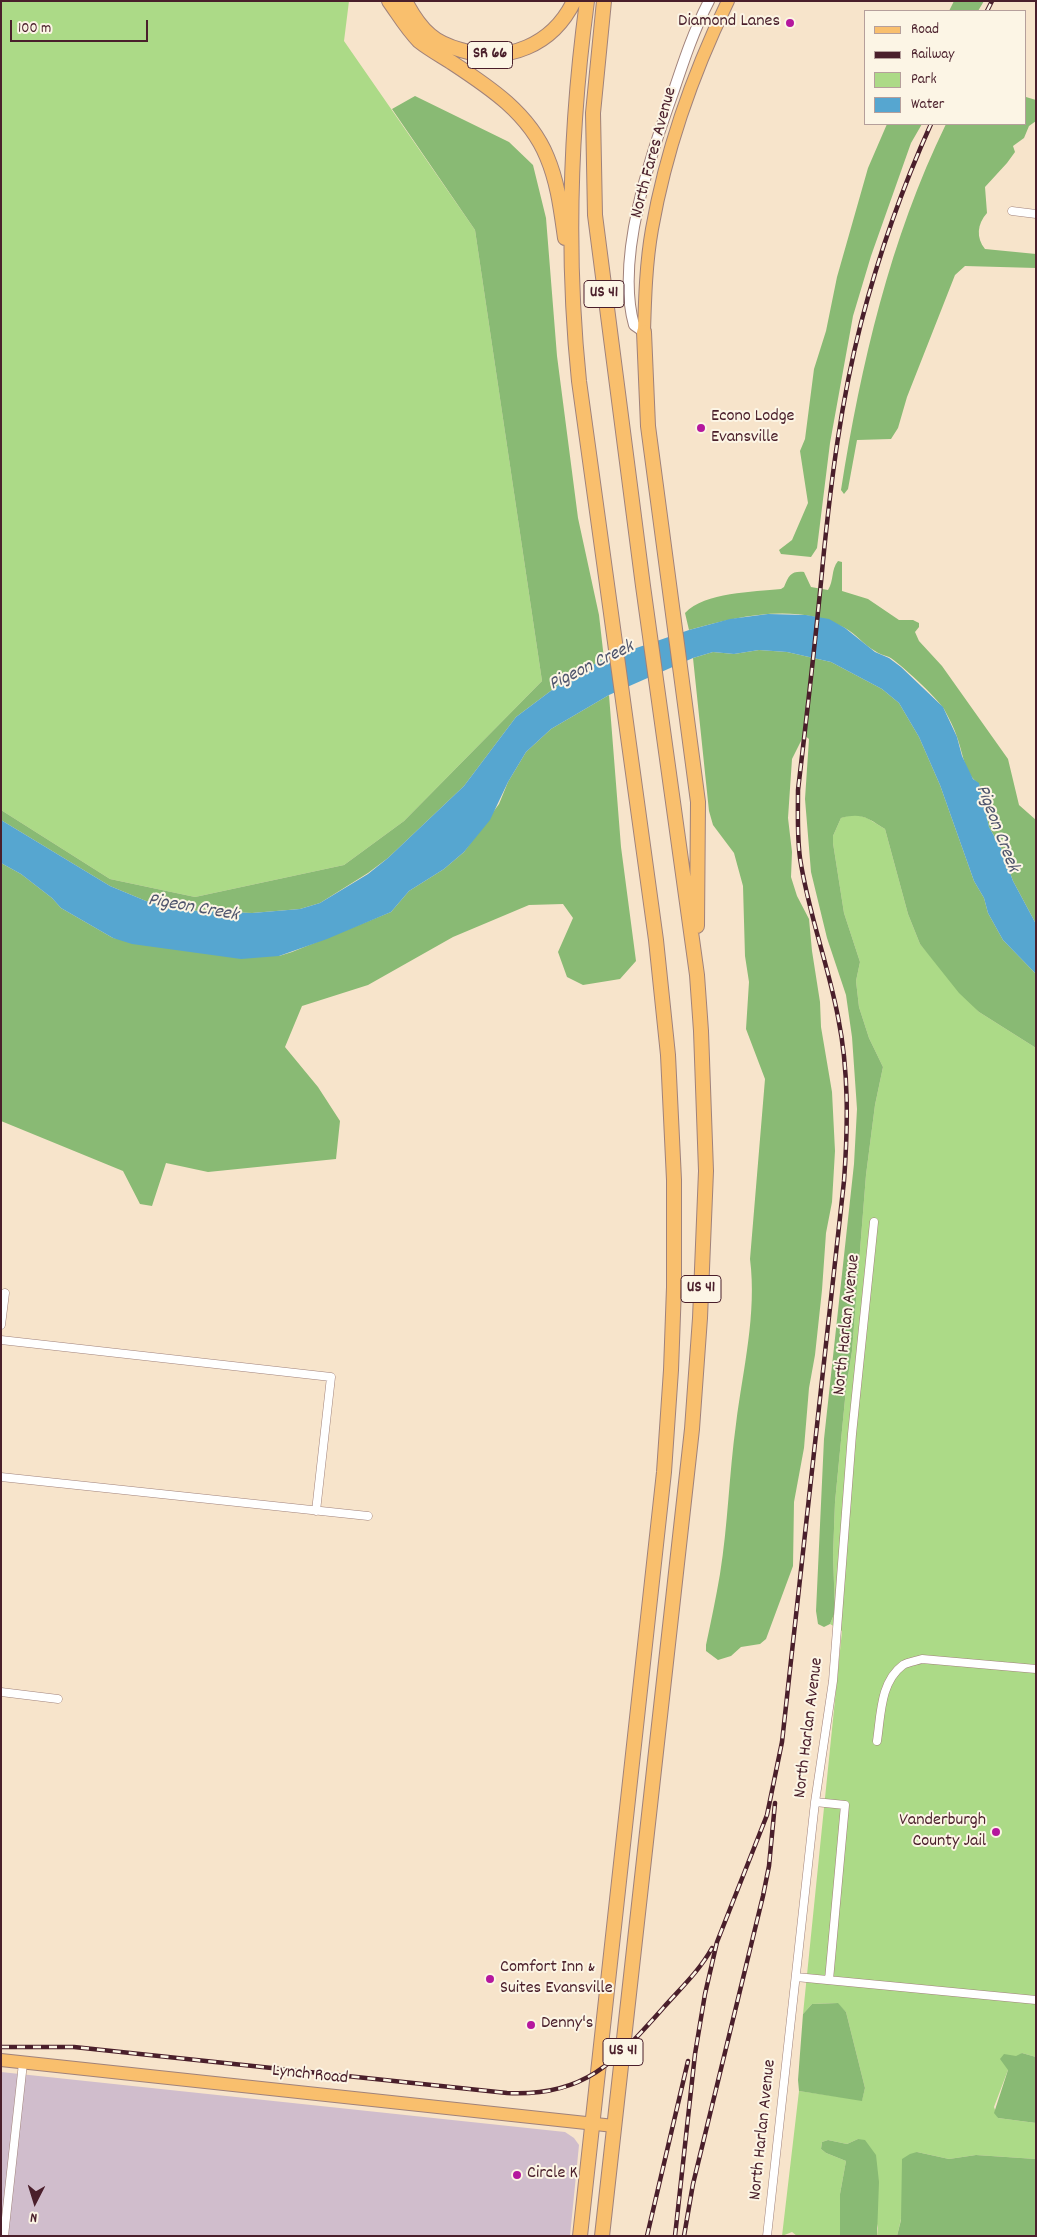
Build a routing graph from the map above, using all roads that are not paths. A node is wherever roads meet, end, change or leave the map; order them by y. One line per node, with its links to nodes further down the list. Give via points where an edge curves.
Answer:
1 (390, 1): 10 (highway, via 420,41 496,94 530,127 547,156 555,180)
2 (405, 1): 3 (highway, SR 66, via 416,20 436,39 453,48 486,55 511,53 536,44 561,22)
3 (574, 1)
4 (587, 1): 10 (highway, US 41, via 575,121)
5 (604, 1): 12 (highway, US 41, via 593,113 595,215 642,586)
6 (709, 1): 11 (street, North Fares Avenue, via 656,141 637,218 630,271 631,309 634,325)
7 (728, 1): 11 (main road, North Fares Avenue, via 695,76 661,183 648,255)
8 (1012, 211): 9 (street)
9 (1036, 214)
10 (571, 281): 30 (highway, US 41, via 579,381 656,940 668,1055 674,1180 674,1320 664,1472)
11 (644, 332): 12 (highway, via 648,426 698,802)
12 (697, 975): 31 (highway, US 41, via 706,1171 692,1429)
13 (874, 1222): 24 (street, North Harlan Avenue, via 852,1434 833,1681)
14 (4, 1293): 15 (street)
15 (1, 1325)
16 (1, 1340): 18 (street, via 331,1377)
17 (1, 1477): 18 (street)
18 (316, 1511): 19 (street)
19 (368, 1516)
20 (1036, 1669): 23 (street, via 922,1660 904,1664 884,1691)
21 (1, 1692): 22 (street)
22 (58, 1699)
23 (877, 1740)
24 (815, 1802): 25 (street, North Harlan Avenue); 26 (street, via 845,1805)
25 (796, 1977): 26 (street); 35 (street, North Harlan Avenue)
26 (829, 1980): 27 (street)
27 (1036, 2000)
28 (1, 2060): 29 (main road, Lynch Road)
29 (23, 2063): 30 (main road, Lynch Road); 32 (street)
30 (592, 2123): 31 (main road, Lynch Road); 33 (highway, US 41)
31 (614, 2126): 34 (highway, US 41)
32 (4, 2236)
33 (580, 2236)
34 (602, 2236)
35 (767, 2236)

